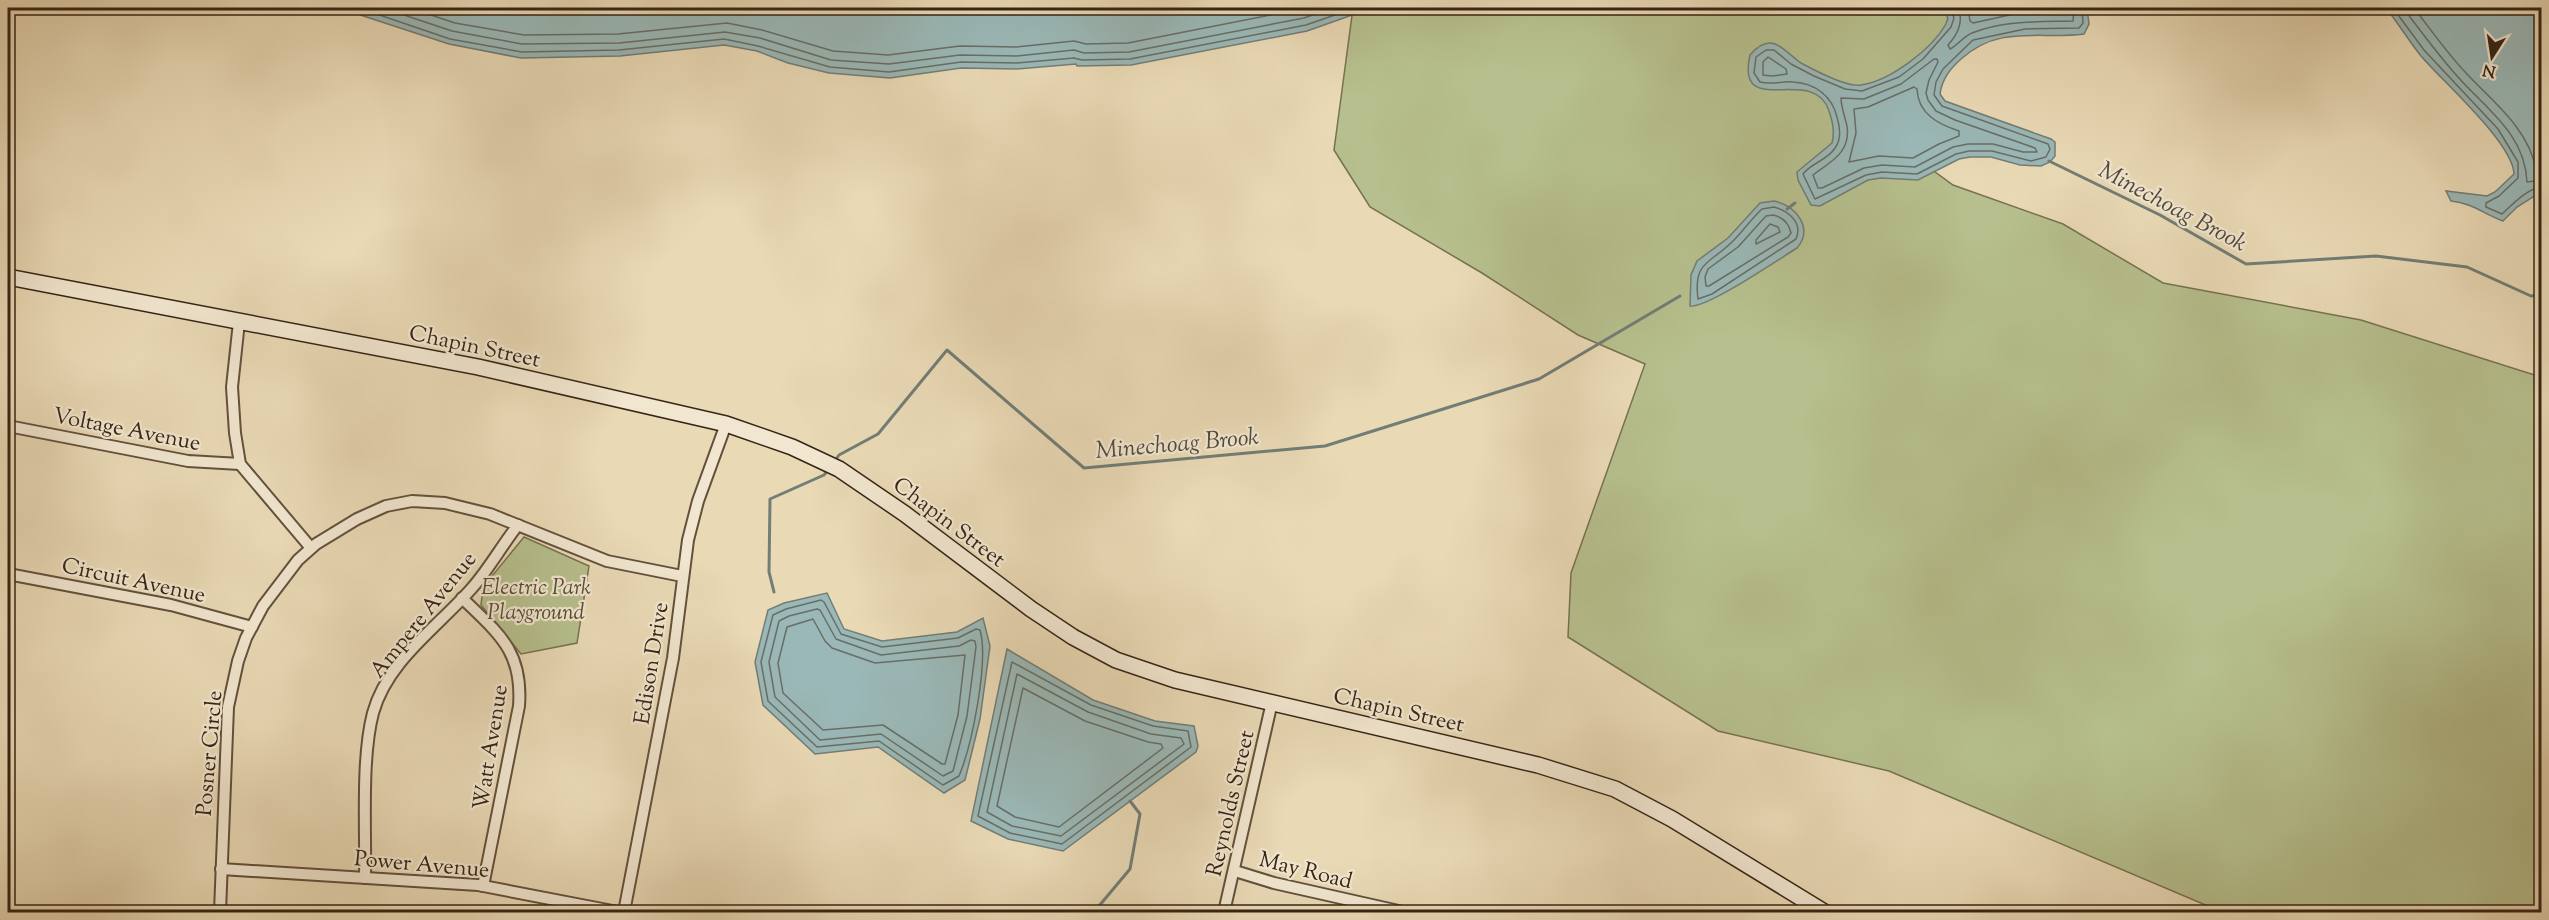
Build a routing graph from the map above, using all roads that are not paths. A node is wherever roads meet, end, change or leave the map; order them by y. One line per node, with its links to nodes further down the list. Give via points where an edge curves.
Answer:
1 (8, 277): 2 (main road, Chapin Street)
2 (239, 322): 3 (main road, Chapin Street, via 478,367); 5 (street, via 232,387)
3 (726, 424): 9 (street, Edison Drive, via 698,501); 12 (main road, Chapin Street, via 792,447 839,469 1031,609 1096,650 1176,680)
4 (8, 426): 5 (street, Voltage Avenue, via 188,461)
5 (240, 464): 7 (street)
6 (518, 525): 7 (street, Posner Circle, via 456,504 404,502 367,514); 9 (street, Posner Circle, via 607,561); 10 (street, Ampere Avenue)
7 (311, 548): 11 (street, Posner Circle, via 270,597)
8 (8, 574): 11 (street, Circuit Avenue, via 171,604)
9 (682, 576): 19 (street, Edison Drive, via 673,658)
10 (462, 598): 15 (street, Ampere Avenue, via 396,669 378,700 369,741); 16 (street, Watt Avenue, via 505,642 519,671 519,706)
11 (252, 627): 13 (street, Posner Circle, via 238,661 228,707)
12 (1272, 702): 14 (street, Reynolds Street); 22 (main road, Chapin Street, via 1538,765 1615,789 1672,819)
13 (221, 869): 15 (street, Power Avenue); 17 (street, Posner Circle)
14 (1235, 871): 20 (street, Reynolds Street); 21 (street, May Road)
15 (365, 878): 16 (street, Power Avenue)
16 (483, 886): 18 (street, Power Avenue)
17 (220, 912)
18 (618, 912)
19 (624, 912)
20 (1224, 912)
21 (1403, 912)
22 (1824, 912)

